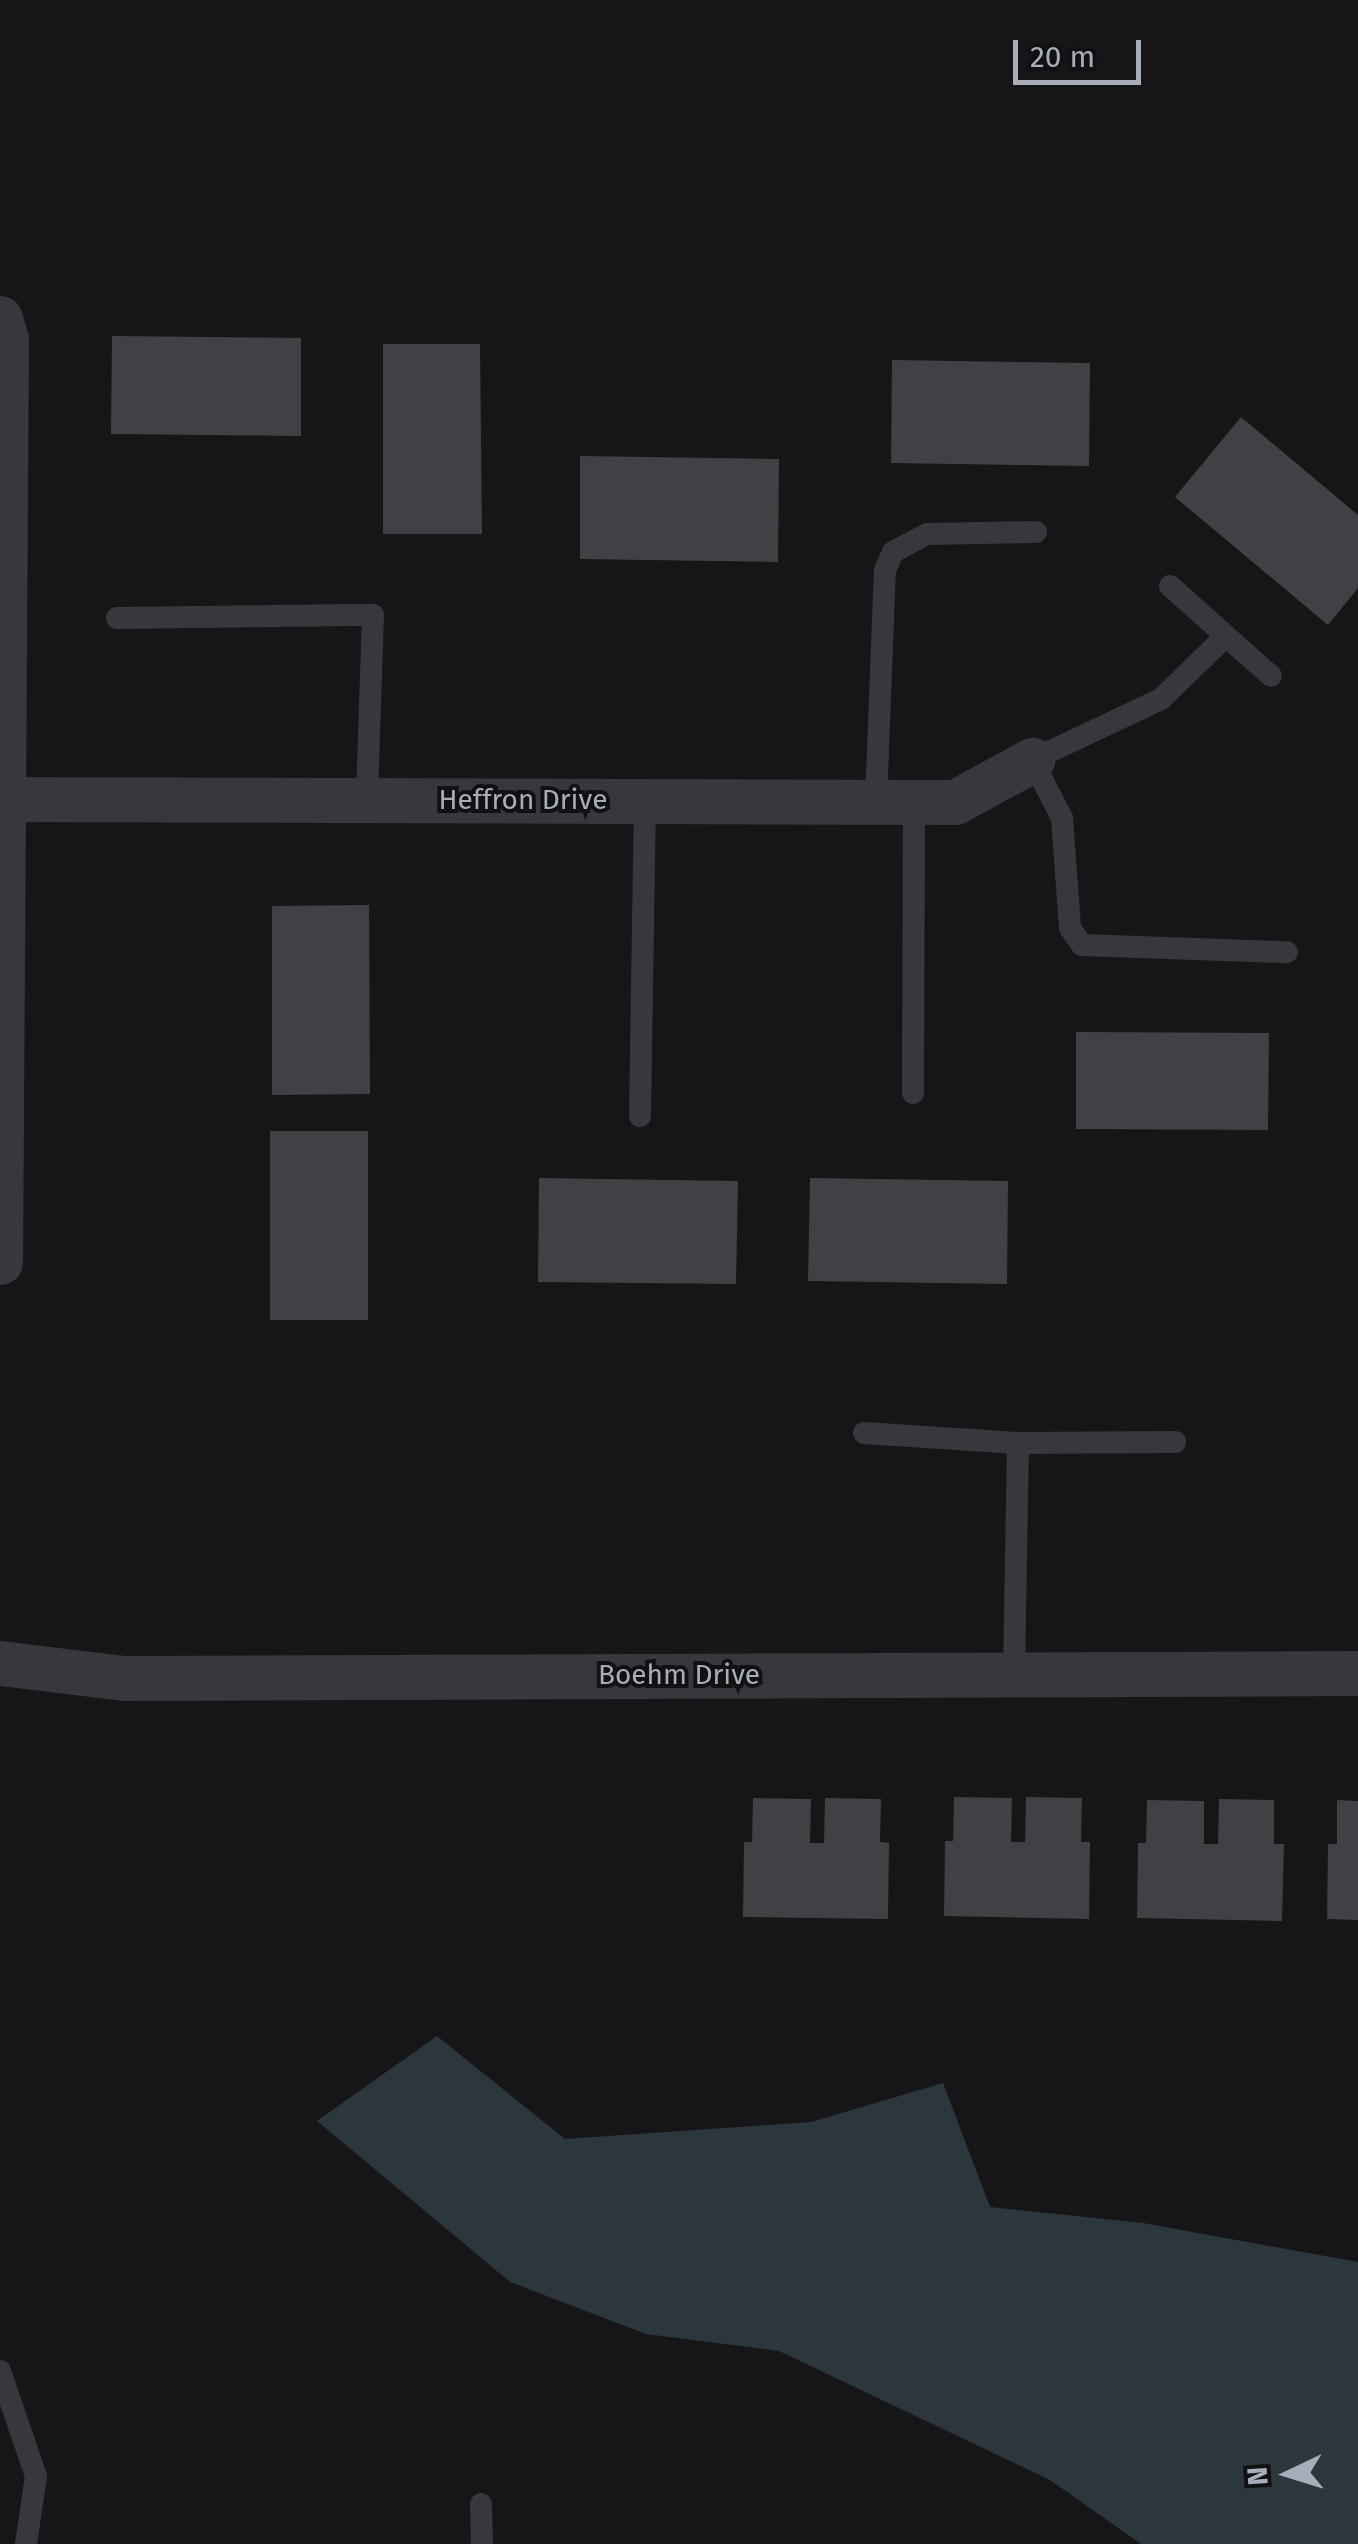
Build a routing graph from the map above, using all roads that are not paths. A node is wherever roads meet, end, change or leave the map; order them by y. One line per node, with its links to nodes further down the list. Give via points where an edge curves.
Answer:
1 (0, 318): 8 (street, via 6,339)
2 (1036, 532): 11 (lane, via 928,534 893,552 885,570)
3 (1170, 586): 5 (lane)
4 (117, 618): 9 (lane, via 373,616)
5 (1226, 636): 6 (lane); 7 (lane, via 1161,700)
6 (1271, 676)
7 (1032, 760): 11 (street, Heffron Drive, via 956,802); 12 (lane, via 1062,818 1070,928 1082,944)
8 (3, 798): 9 (street, Heffron Drive); 13 (street)
9 (367, 800): 10 (street, Heffron Drive)
10 (644, 801): 11 (street, Heffron Drive); 15 (lane)
11 (895, 802): 14 (lane)
12 (1287, 952)
13 (3, 1052): 16 (street)
14 (914, 1093)
15 (640, 1116)
16 (0, 1262)
17 (864, 1433): 19 (lane)
18 (1175, 1442): 19 (lane)
19 (1018, 1443): 22 (lane)
20 (0, 1663): 22 (street, Boehm Drive, via 124,1678)
21 (1358, 1673): 22 (street, Boehm Drive)
22 (1014, 1674)
23 (0, 2370): 25 (lane, via 36,2476)
24 (481, 2504): 26 (lane)
25 (26, 2544)
26 (482, 2544)

